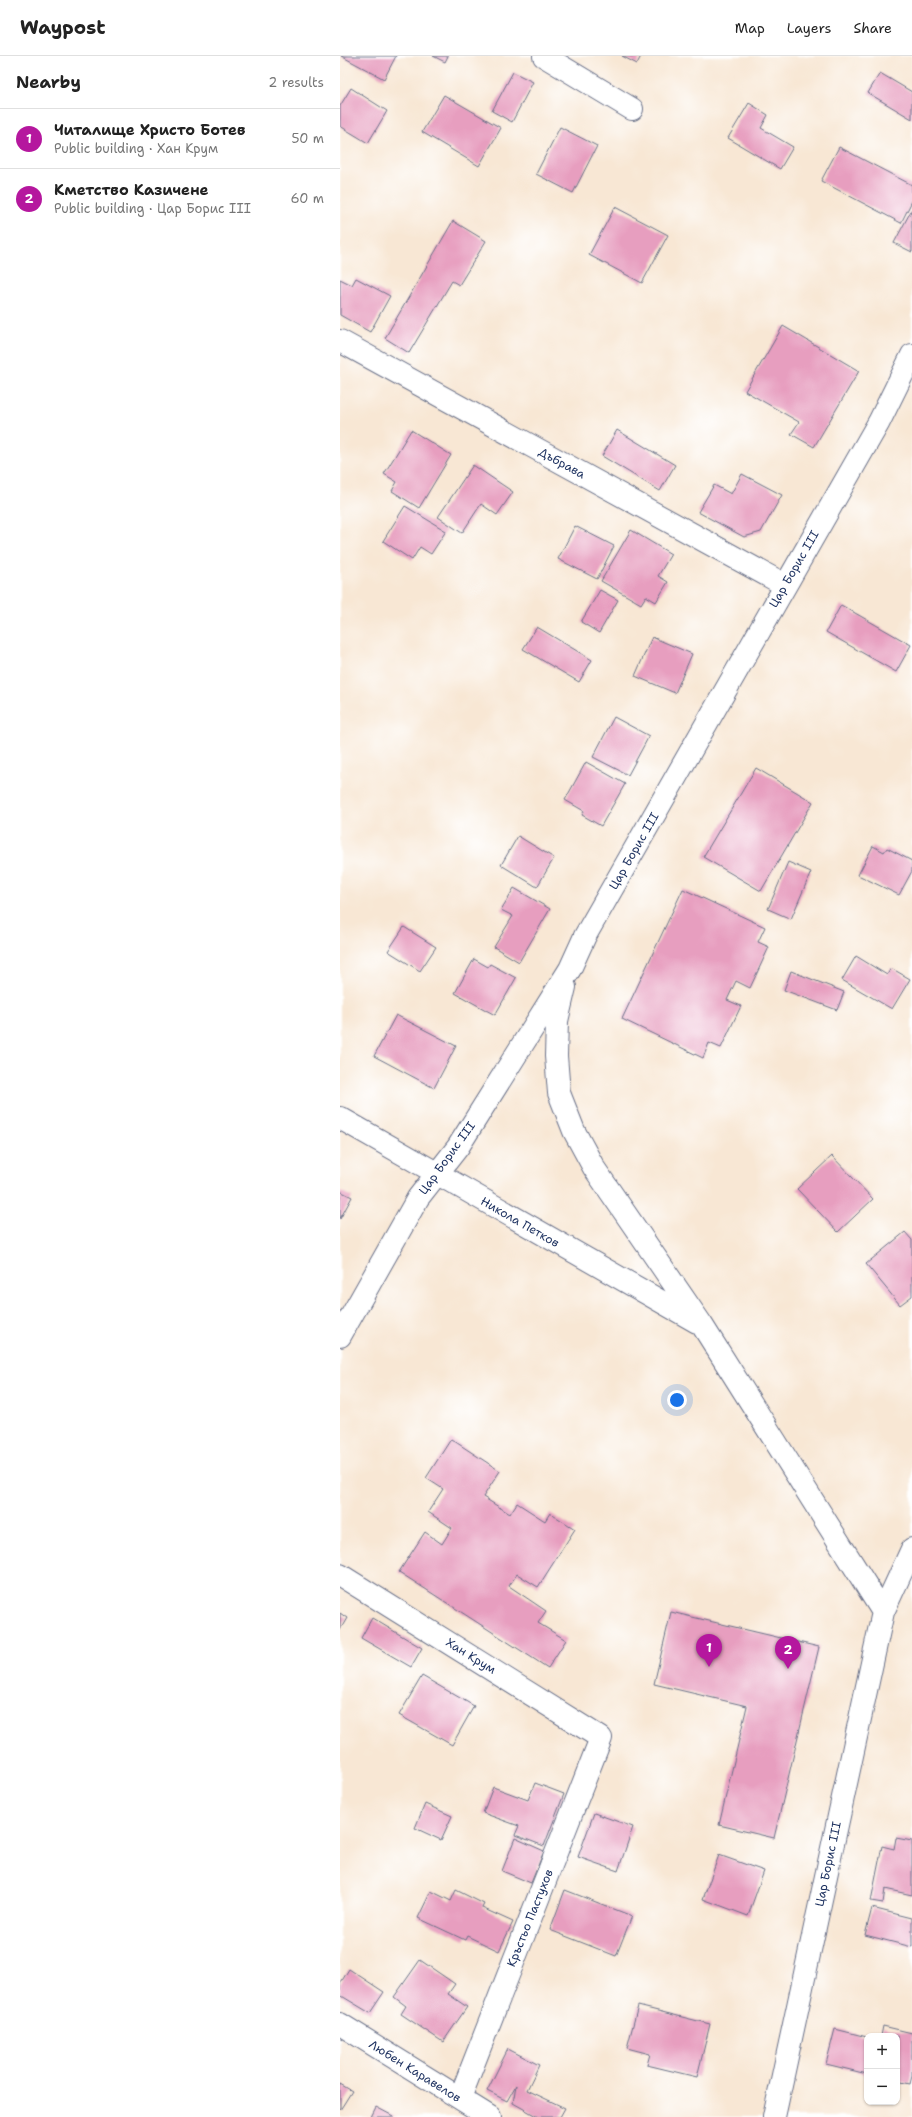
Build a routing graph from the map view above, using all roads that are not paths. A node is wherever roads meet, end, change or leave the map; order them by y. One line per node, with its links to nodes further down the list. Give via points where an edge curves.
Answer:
1 (544, 56): 2 (street)
2 (632, 109)
3 (340, 341): 5 (street, Дъбрава)
4 (912, 355): 5 (street, Цар Борис III, via 879,422)
5 (785, 585): 6 (street, Цар Борис III, via 586,936)
6 (570, 969): 8 (street, Цар Борис III, via 458,1147); 9 (street, via 557,1021 559,1093 574,1131 594,1168)
7 (340, 1118): 8 (street, Никола Петков)
8 (436, 1174): 9 (street, Никола Петков); 10 (street, Цар Борис III, via 418,1198)
9 (702, 1325): 14 (street)
10 (340, 1336)
11 (912, 1549): 14 (street, Цар Борис III)
12 (340, 1575): 15 (street, Хан Крум)
13 (912, 1581): 14 (street)
14 (882, 1612): 19 (street, Цар Борис III)
15 (601, 1738): 17 (street, Кръстьо Пастухов)
16 (340, 2024): 17 (street, Любен Каравелов)
17 (460, 2098): 18 (street, Любен Каравелов)
18 (490, 2117)
19 (774, 2117)

